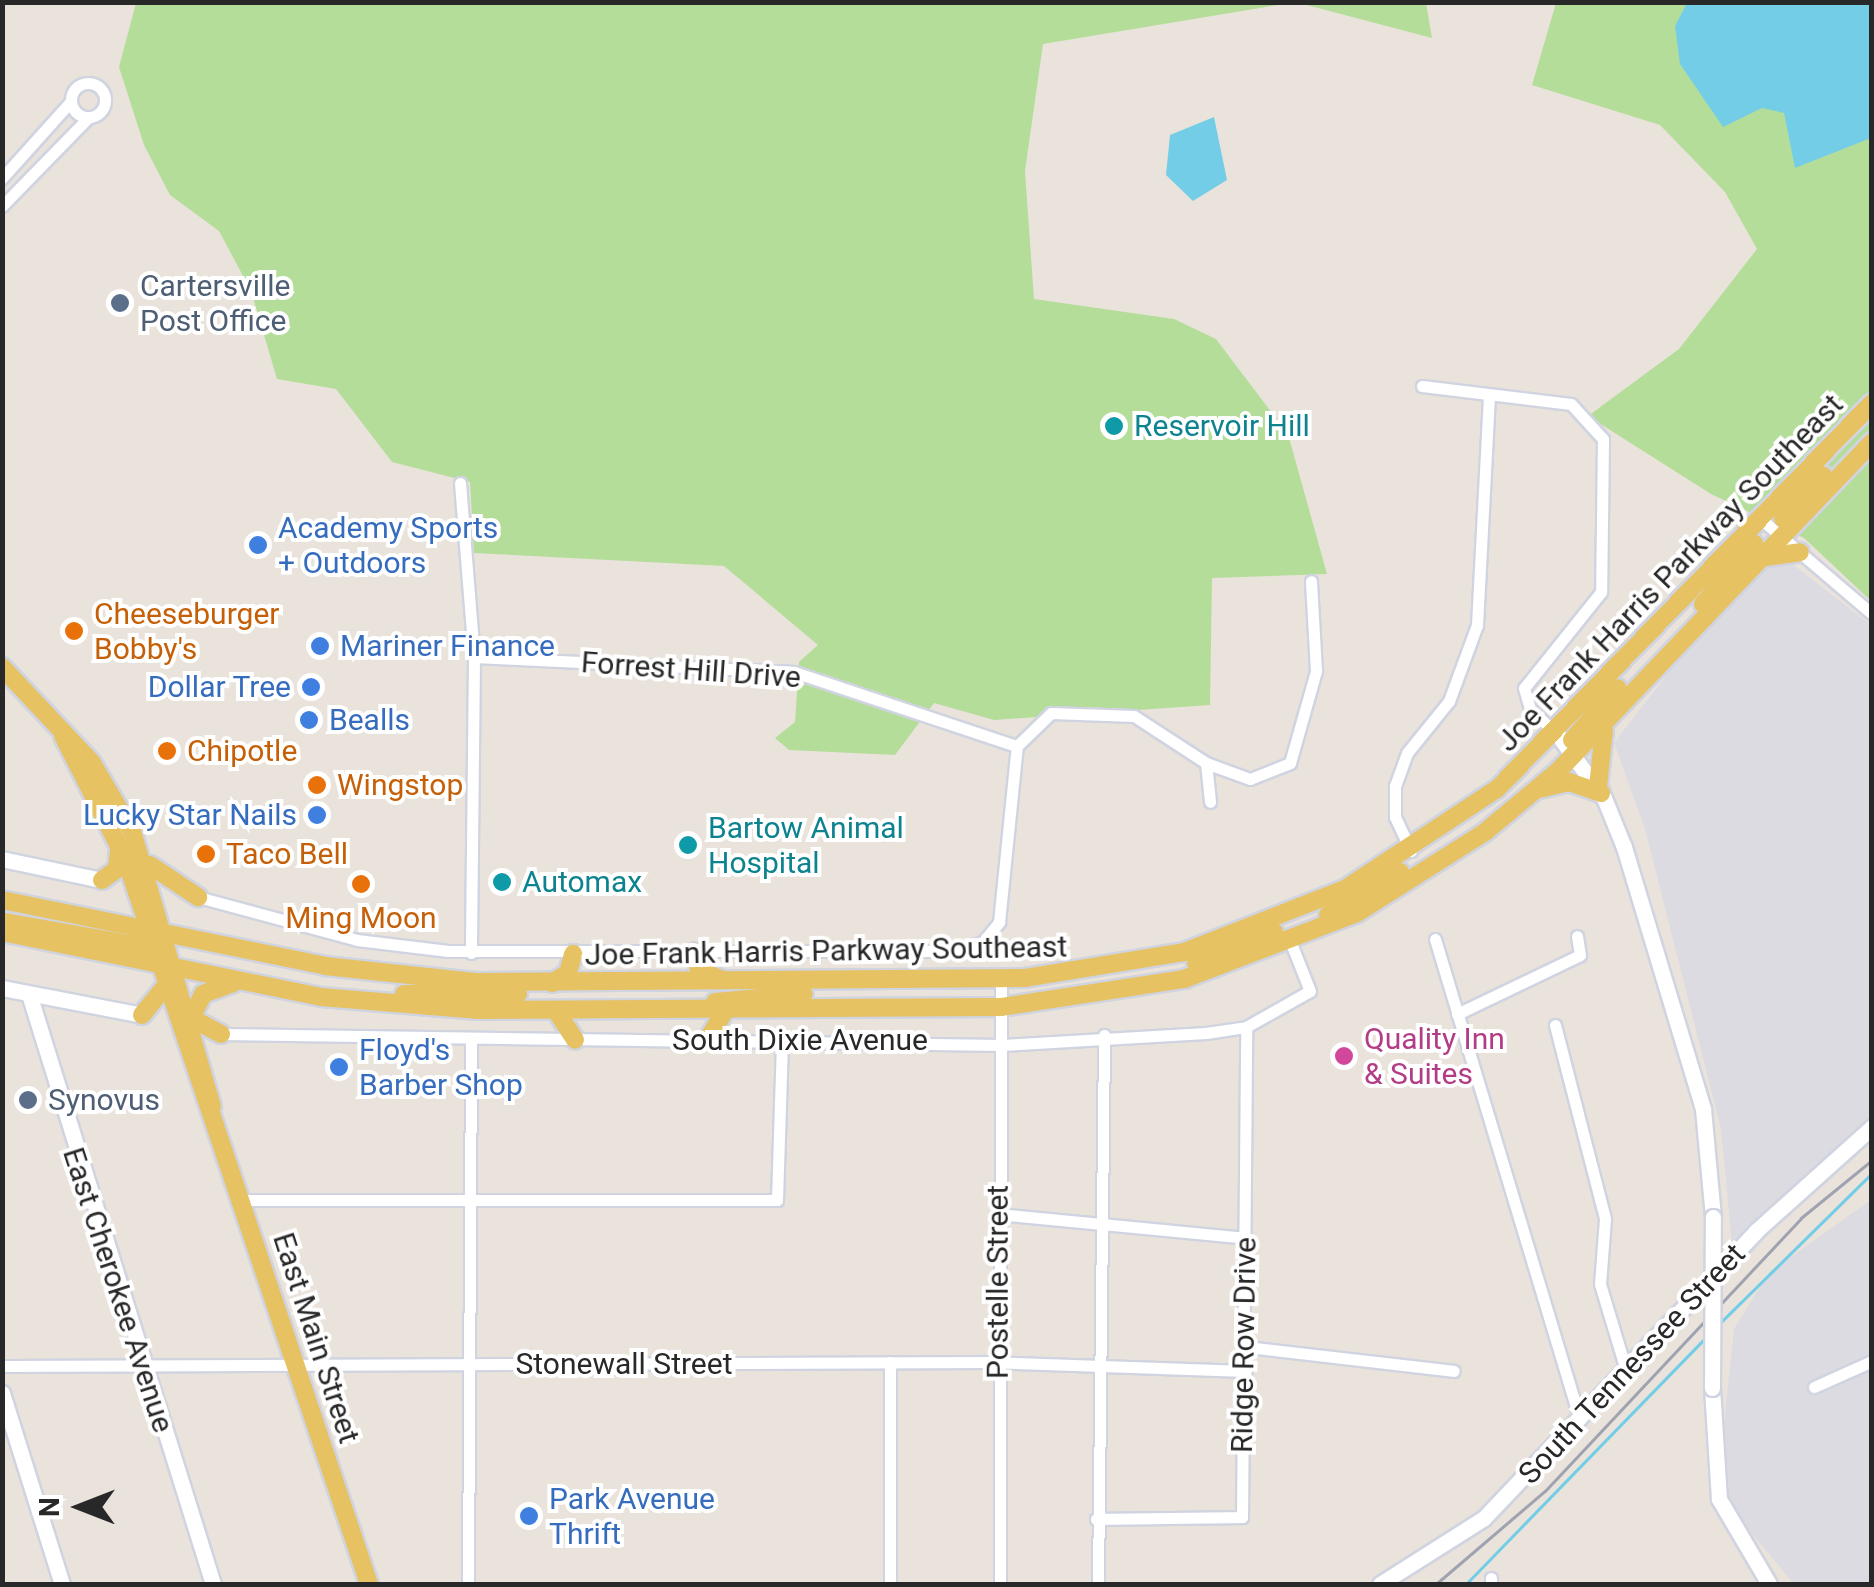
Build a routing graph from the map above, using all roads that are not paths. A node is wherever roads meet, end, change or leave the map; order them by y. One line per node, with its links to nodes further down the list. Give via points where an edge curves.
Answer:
1 (71, 101): 2 (street); 2 (street, via 78,85 99,87 104,105); 3 (street)
2 (89, 117): 4 (street)
3 (31, 147): 4 (street); 5 (street)
4 (42, 162): 6 (street)
5 (2, 178)
6 (2, 206)
7 (1422, 386): 8 (street)
8 (1489, 396): 23 (street, via 1544,399 1582,410 1604,448 1598,601 1524,688 1530,708); 30 (street, via 1476,624 1449,701 1408,753 1395,786 1395,818)
9 (1872, 403): 13 (main road, Joe Frank Harris Parkway Southeast)
10 (1872, 425): 13 (main road)
11 (1872, 442): 13 (main road, Joe Frank Harris Parkway Southeast)
12 (460, 483): 18 (street)
13 (1772, 528): 14 (street); 15 (main road, Joe Frank Harris Parkway Southeast); 20 (main road); 23 (main road, Joe Frank Harris Parkway Southeast, via 1668,619)
14 (1800, 552): 15 (main road); 17 (street)
15 (1762, 559): 20 (main road, Joe Frank Harris Parkway Southeast)
16 (1312, 581): 25 (street, via 1316,671 1295,754 1266,779)
17 (1872, 614)
18 (474, 657): 24 (street, Forrest Hill Drive, via 794,672); 46 (street)
19 (2, 667): 22 (main road, East Main Street)
20 (1656, 670): 21 (main road, Joe Frank Harris Parkway Southeast)
21 (1611, 716): 23 (main road, Joe Frank Harris Parkway Southeast); 26 (main road, via 1596,751)
22 (63, 736): 29 (main road, East Main Street); 32 (main road, East Main Street, via 100,775)
23 (1566, 745): 26 (street); 27 (main road, Joe Frank Harris Parkway Southeast); 30 (main road, Joe Frank Harris Parkway Southeast); 44 (main road, via 1468,826)
24 (1017, 746): 25 (street, via 1051,713 1134,716); 47 (street, via 1001,915 983,942 952,951)
25 (1206, 763): 28 (street)
26 (1600, 790): 27 (main road, via 1569,782); 96 (street, bridge, via 1702,1109 1713,1218 1716,1486)
27 (1534, 791): 44 (main road, Joe Frank Harris Parkway Southeast, via 1419,877)
28 (1210, 802)
29 (118, 843): 33 (main road, via 117,869); 34 (main road, East Main Street)
30 (1411, 851): 55 (main road, Joe Frank Harris Parkway Southeast, via 1320,902 1152,960)
31 (2, 859): 33 (street)
32 (146, 861): 35 (main road); 45 (main road, East Main Street)
33 (102, 880): 34 (main road)
34 (132, 886): 39 (main road, via 124,909); 45 (main road, East Main Street)
35 (198, 897): 45 (main road, via 172,900); 46 (street, via 368,942)
36 (2, 900): 38 (main road, Joe Frank Harris Parkway Southeast)
37 (2, 908): 38 (main road)
38 (41, 908): 39 (main road, Joe Frank Harris Parkway Southeast)
39 (96, 920): 45 (main road, Joe Frank Harris Parkway Southeast)
40 (2, 922): 45 (main road)
41 (2, 932): 45 (main road, Joe Frank Harris Parkway Southeast)
42 (1577, 936): 60 (street, via 1580,955)
43 (1435, 940): 60 (street)
44 (1282, 946): 55 (main road, Joe Frank Harris Parkway Southeast, via 1108,995); 64 (street, South Dixie Avenue, via 1310,991)
45 (164, 947): 49 (main road, Joe Frank Harris Parkway Southeast); 51 (main road, Joe Frank Harris Parkway Southeast, via 349,970); 52 (main road, via 409,994); 54 (main road, East Main Street); 62 (main road, East Main Street)
46 (471, 952): 48 (street)
47 (696, 952): 48 (street); 50 (main road, via 703,973)
48 (572, 954): 51 (main road, via 568,974)
49 (237, 982): 58 (main road, Joe Frank Harris Parkway Southeast, via 386,1004); 62 (main road, via 203,994)
50 (737, 983): 52 (main road, Joe Frank Harris Parkway Southeast); 55 (main road, Joe Frank Harris Parkway Southeast)
51 (550, 984): 52 (main road, Joe Frank Harris Parkway Southeast)
52 (572, 984)
53 (2, 988): 56 (street)
54 (163, 989): 61 (main road); 62 (main road, East Main Street)
55 (1001, 993): 57 (main road, Joe Frank Harris Parkway Southeast); 59 (main road, via 787,994); 71 (street, Postelle Street)
56 (29, 994): 61 (street); 86 (street, East Cherokee Avenue)
57 (725, 1011): 59 (main road, Joe Frank Harris Parkway Southeast); 68 (main road)
58 (556, 1012): 59 (main road, Joe Frank Harris Parkway Southeast); 70 (main road, via 572,1022)
59 (676, 1012)
60 (1457, 1014): 94 (street)
61 (142, 1015): 62 (main road)
62 (183, 1023): 65 (main road); 72 (main road, East Main Street); 73 (main road, East Main Street)
63 (1555, 1026): 88 (street, via 1605,1219 1600,1284)
64 (1246, 1027): 66 (street, South Dixie Avenue); 79 (street, Ridge Row Drive)
65 (221, 1034): 69 (street, South Dixie Avenue); 72 (main road)
66 (1104, 1034): 71 (street, South Dixie Avenue); 78 (street)
67 (782, 1038): 68 (street, South Dixie Avenue); 71 (street, South Dixie Avenue); 76 (street, via 780,1198)
68 (708, 1039): 70 (street, South Dixie Avenue)
69 (471, 1040): 70 (street, South Dixie Avenue); 76 (street)
70 (575, 1040)
71 (1002, 1045): 77 (street, Postelle Street)
72 (204, 1057): 73 (main road, East Main Street)
73 (212, 1108): 75 (main road, East Main Street)
74 (1872, 1127): 88 (street, South Tennessee Street)
75 (242, 1200): 76 (street); 87 (main road, East Main Street)
76 (471, 1203): 84 (street)
77 (998, 1214): 78 (street); 82 (street, Postelle Street)
78 (1103, 1227): 79 (street); 89 (street)
79 (1246, 1238): 80 (street, Ridge Row Drive)
80 (1247, 1346): 90 (street, Ridge Row Drive); 91 (street)
81 (890, 1362): 82 (street, Stonewall Street); 84 (street, Stonewall Street); 101 (street)
82 (998, 1362): 89 (street, Stonewall Street); 102 (street, Postelle Street)
83 (1872, 1362): 92 (street)
84 (468, 1365): 87 (street, Stonewall Street); 100 (street)
85 (2, 1366): 86 (street, Stonewall Street)
86 (143, 1366): 87 (street, Stonewall Street); 98 (street, East Cherokee Avenue)
87 (296, 1366): 99 (main road, East Main Street)
88 (1626, 1370): 94 (street, South Tennessee Street)
89 (1099, 1371): 90 (street, Stonewall Street); 95 (street)
90 (1246, 1371): 95 (street, Ridge Row Drive, via 1242,1517)
91 (1454, 1371)
92 (1814, 1386)
93 (2, 1392): 97 (street)
94 (1580, 1420): 104 (street, South Tennessee Street, via 1484,1518)
95 (1096, 1519): 103 (street)
96 (1752, 1564): 105 (street); 106 (street)
97 (62, 1584)
98 (214, 1584)
99 (369, 1584)
100 (468, 1584)
101 (890, 1584)
102 (1000, 1584)
103 (1098, 1584)
104 (1380, 1584)
105 (1752, 1584)
106 (1770, 1584)

